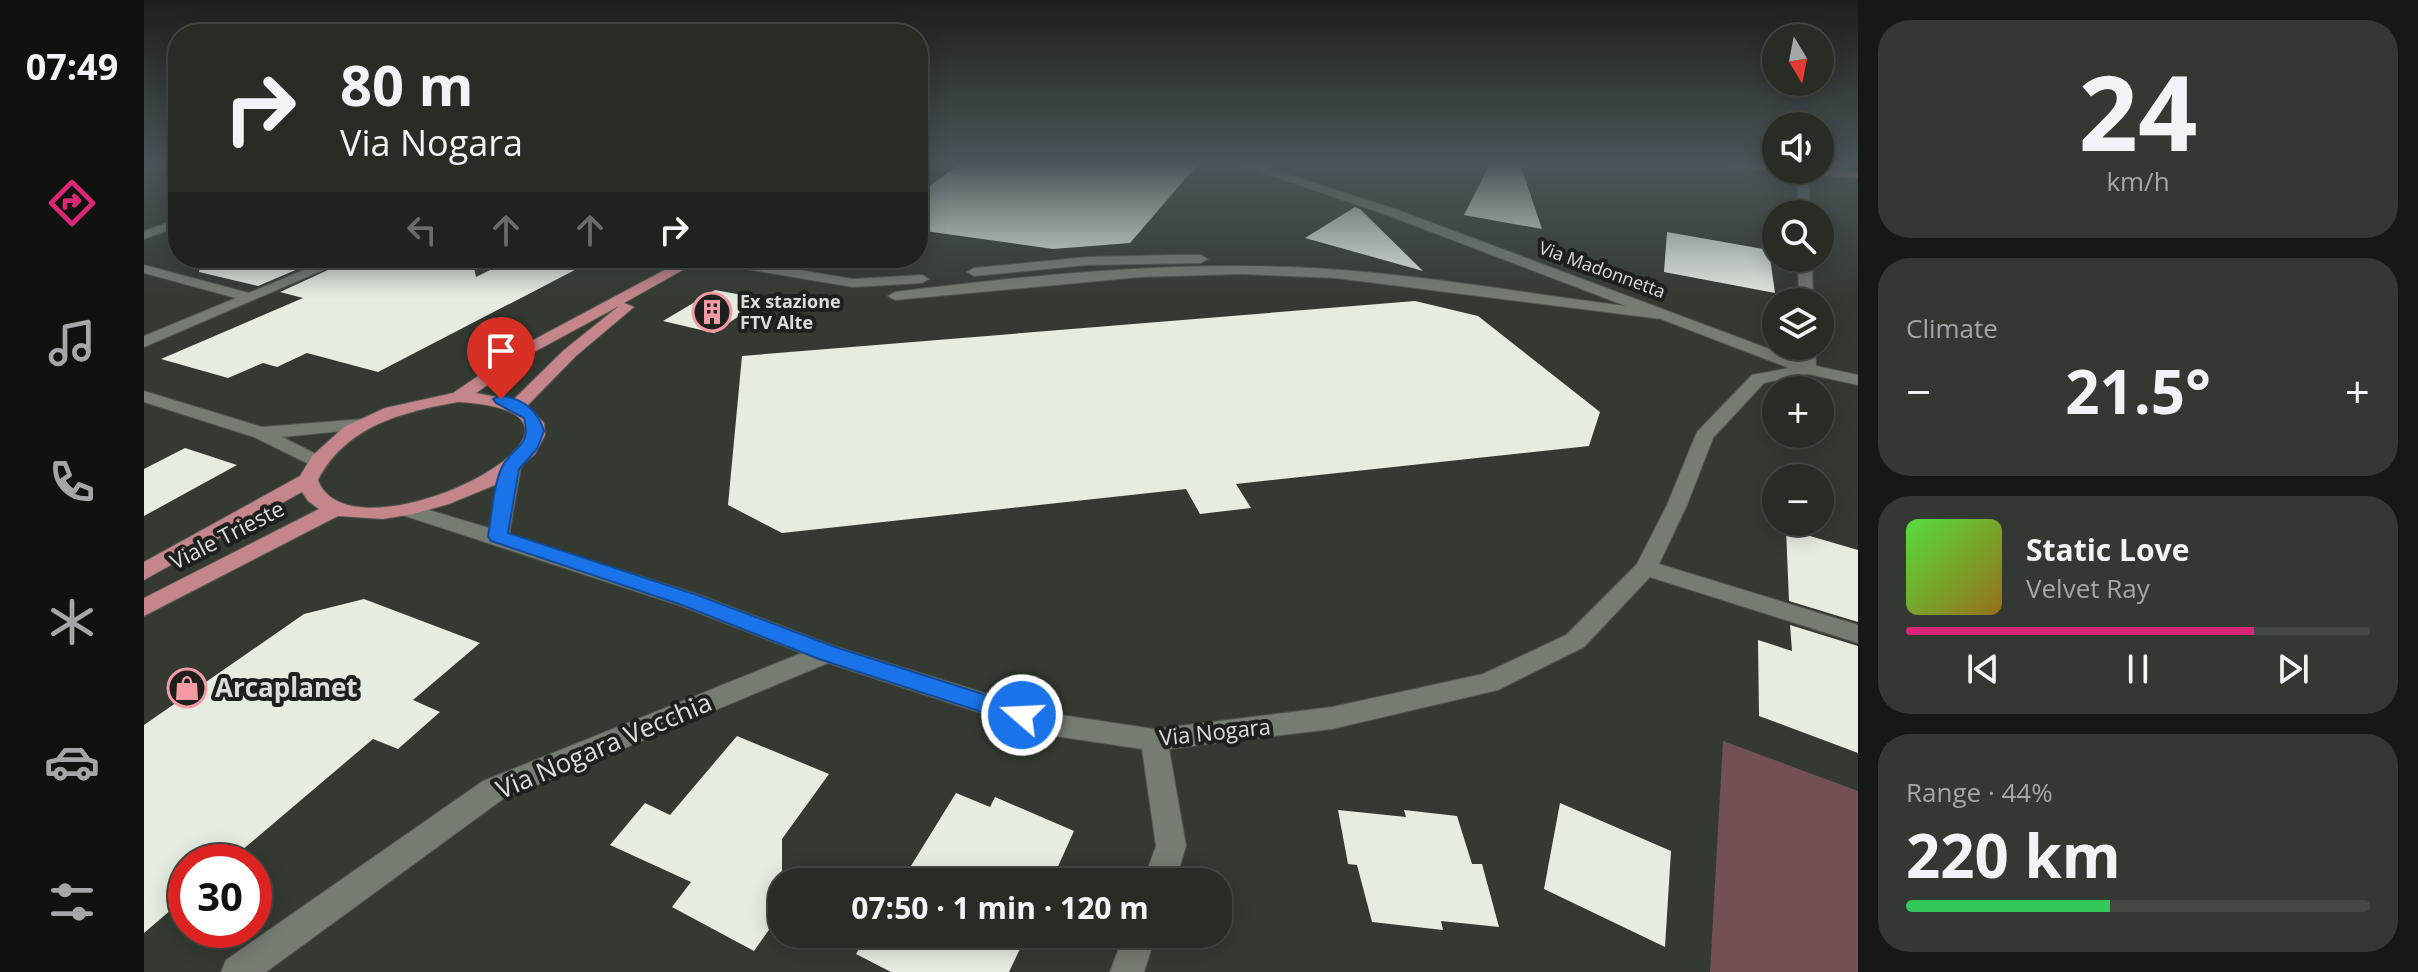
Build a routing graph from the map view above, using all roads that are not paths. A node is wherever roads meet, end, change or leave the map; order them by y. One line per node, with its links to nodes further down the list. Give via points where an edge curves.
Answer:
1 (1383, 209): 12 (street, Via Madonnetta)
2 (168, 227): 3 (street)
3 (144, 235)
4 (320, 268): 11 (street)
5 (679, 268): 8 (main road, Viale Trieste)
6 (764, 268): 9 (street, via 853,283 913,281 1041,263 1148,258 1337,267)
7 (144, 269): 11 (street)
8 (664, 276): 19 (main road, Viale Trieste, via 530,348); 20 (main road, Viale Trieste, via 570,353)
9 (1423, 282): 10 (street, via 1287,271 1142,273 1042,277); 12 (street)
10 (895, 296)
11 (249, 297): 13 (street)
12 (1666, 315): 14 (street, Via Madonnetta)
13 (144, 342)
14 (1762, 344)
15 (1803, 360): 28 (street, Via Nogara, via 1758,379 1704,436)
16 (1813, 360): 17 (street, Via Madonnetta)
17 (1858, 380)
18 (144, 396): 22 (street)
19 (458, 397): 20 (main road, Viale Trieste); 21 (main road, Viale Trieste, via 404,408)
20 (518, 405): 23 (main road, via 532,416 536,431 529,449)
21 (363, 424): 22 (street); 24 (main road, Viale Trieste, via 335,441)
22 (261, 433): 24 (street)
23 (511, 467): 26 (main road, via 483,485); 27 (street)
24 (312, 471): 25 (main road, via 315,497); 29 (main road, Viale Trieste)
25 (336, 509): 26 (main road, via 368,514); 30 (main road, Viale Trieste)
26 (409, 510): 27 (street, Via Nogara)
27 (498, 536): 32 (street, Via Nogara)
28 (1646, 568): 31 (street); 33 (street, Via Nogara, via 1575,641 1489,683 1332,718)
29 (144, 572)
30 (144, 608)
31 (1858, 634)
32 (827, 653): 33 (street, Via Nogara, via 1048,724); 36 (street, Via Nogara Vecchia, via 493,790)
33 (1154, 740): 34 (street, via 1171,846)
34 (1164, 868)
35 (1135, 948): 37 (street)
36 (238, 972)
37 (1127, 972)

